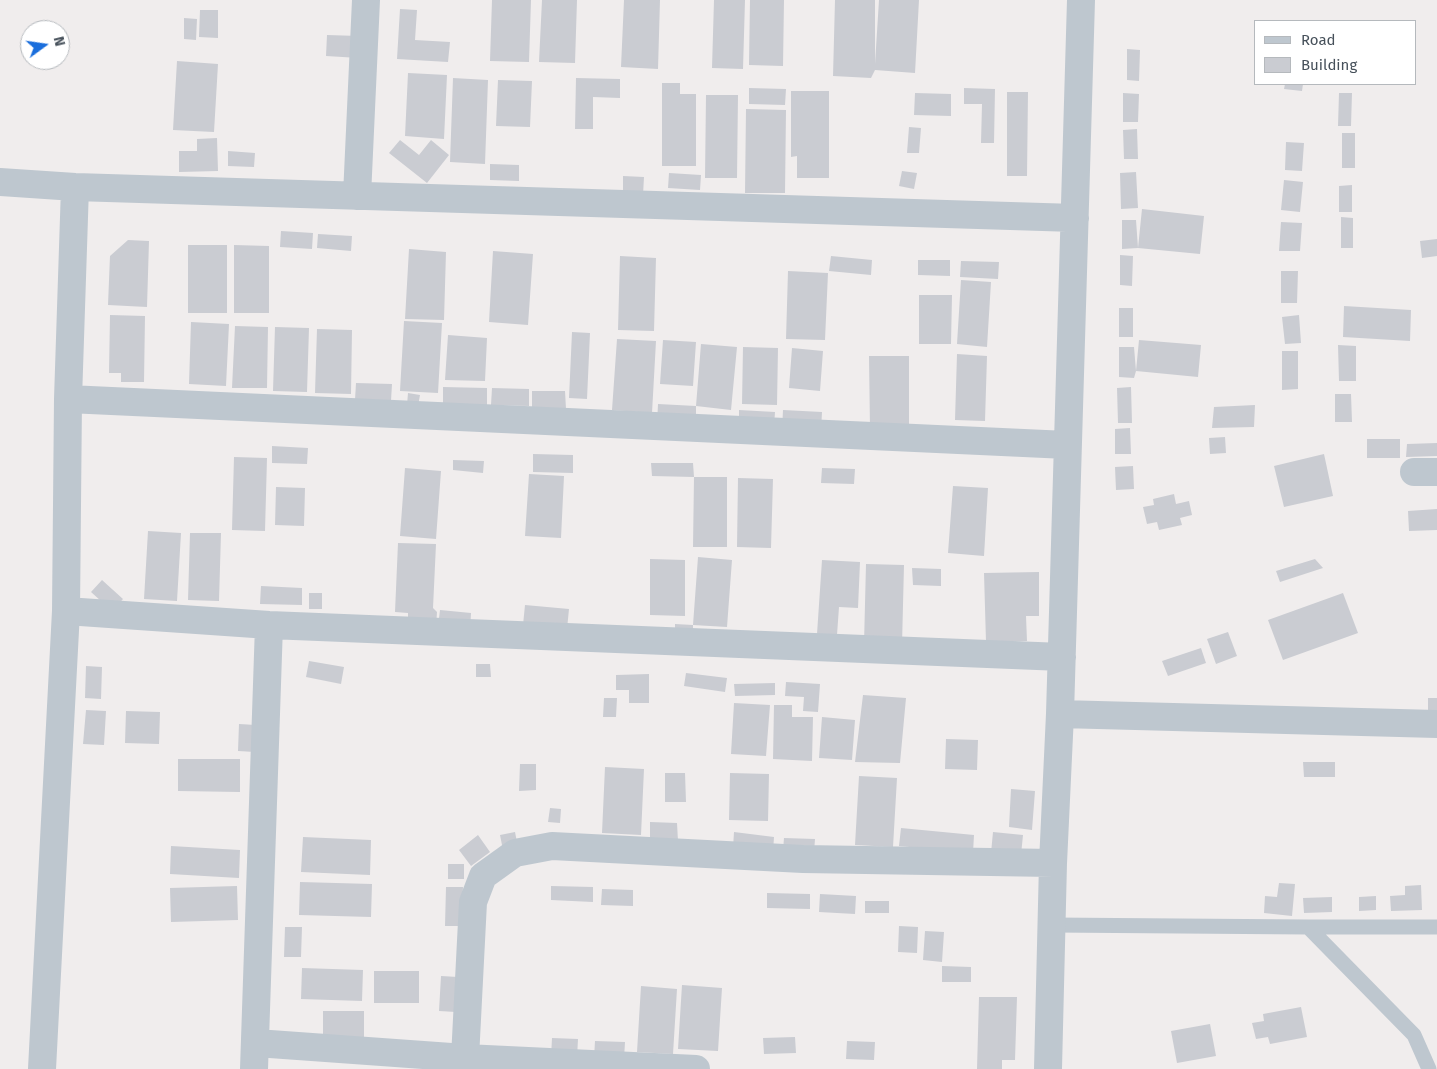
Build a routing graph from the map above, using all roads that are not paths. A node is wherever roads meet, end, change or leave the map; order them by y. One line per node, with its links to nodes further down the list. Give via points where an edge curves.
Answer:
1 (366, 0): 5 (street)
2 (1081, 0): 6 (street)
3 (0, 182): 4 (street)
4 (75, 187): 5 (street); 7 (street)
5 (356, 196): 6 (street)
6 (1075, 218): 8 (street)
7 (68, 399): 8 (street); 9 (street)
8 (1067, 444): 11 (street)
9 (66, 611): 10 (street); 20 (street)
10 (269, 626): 11 (street); 18 (street)
11 (1062, 657): 12 (street)
12 (1060, 714): 13 (street); 14 (street)
13 (1437, 724)
14 (1053, 863): 15 (street); 19 (street, via 803,859 552,846 515,853 484,876 473,902)
15 (1052, 925): 17 (lane); 22 (street)
16 (1437, 927): 17 (lane)
17 (1308, 928): 23 (lane, via 1414,1036)
18 (255, 1056): 19 (street)
19 (465, 1058): 21 (street)
20 (42, 1069)
21 (696, 1069)
22 (1048, 1069)
23 (1429, 1069)

